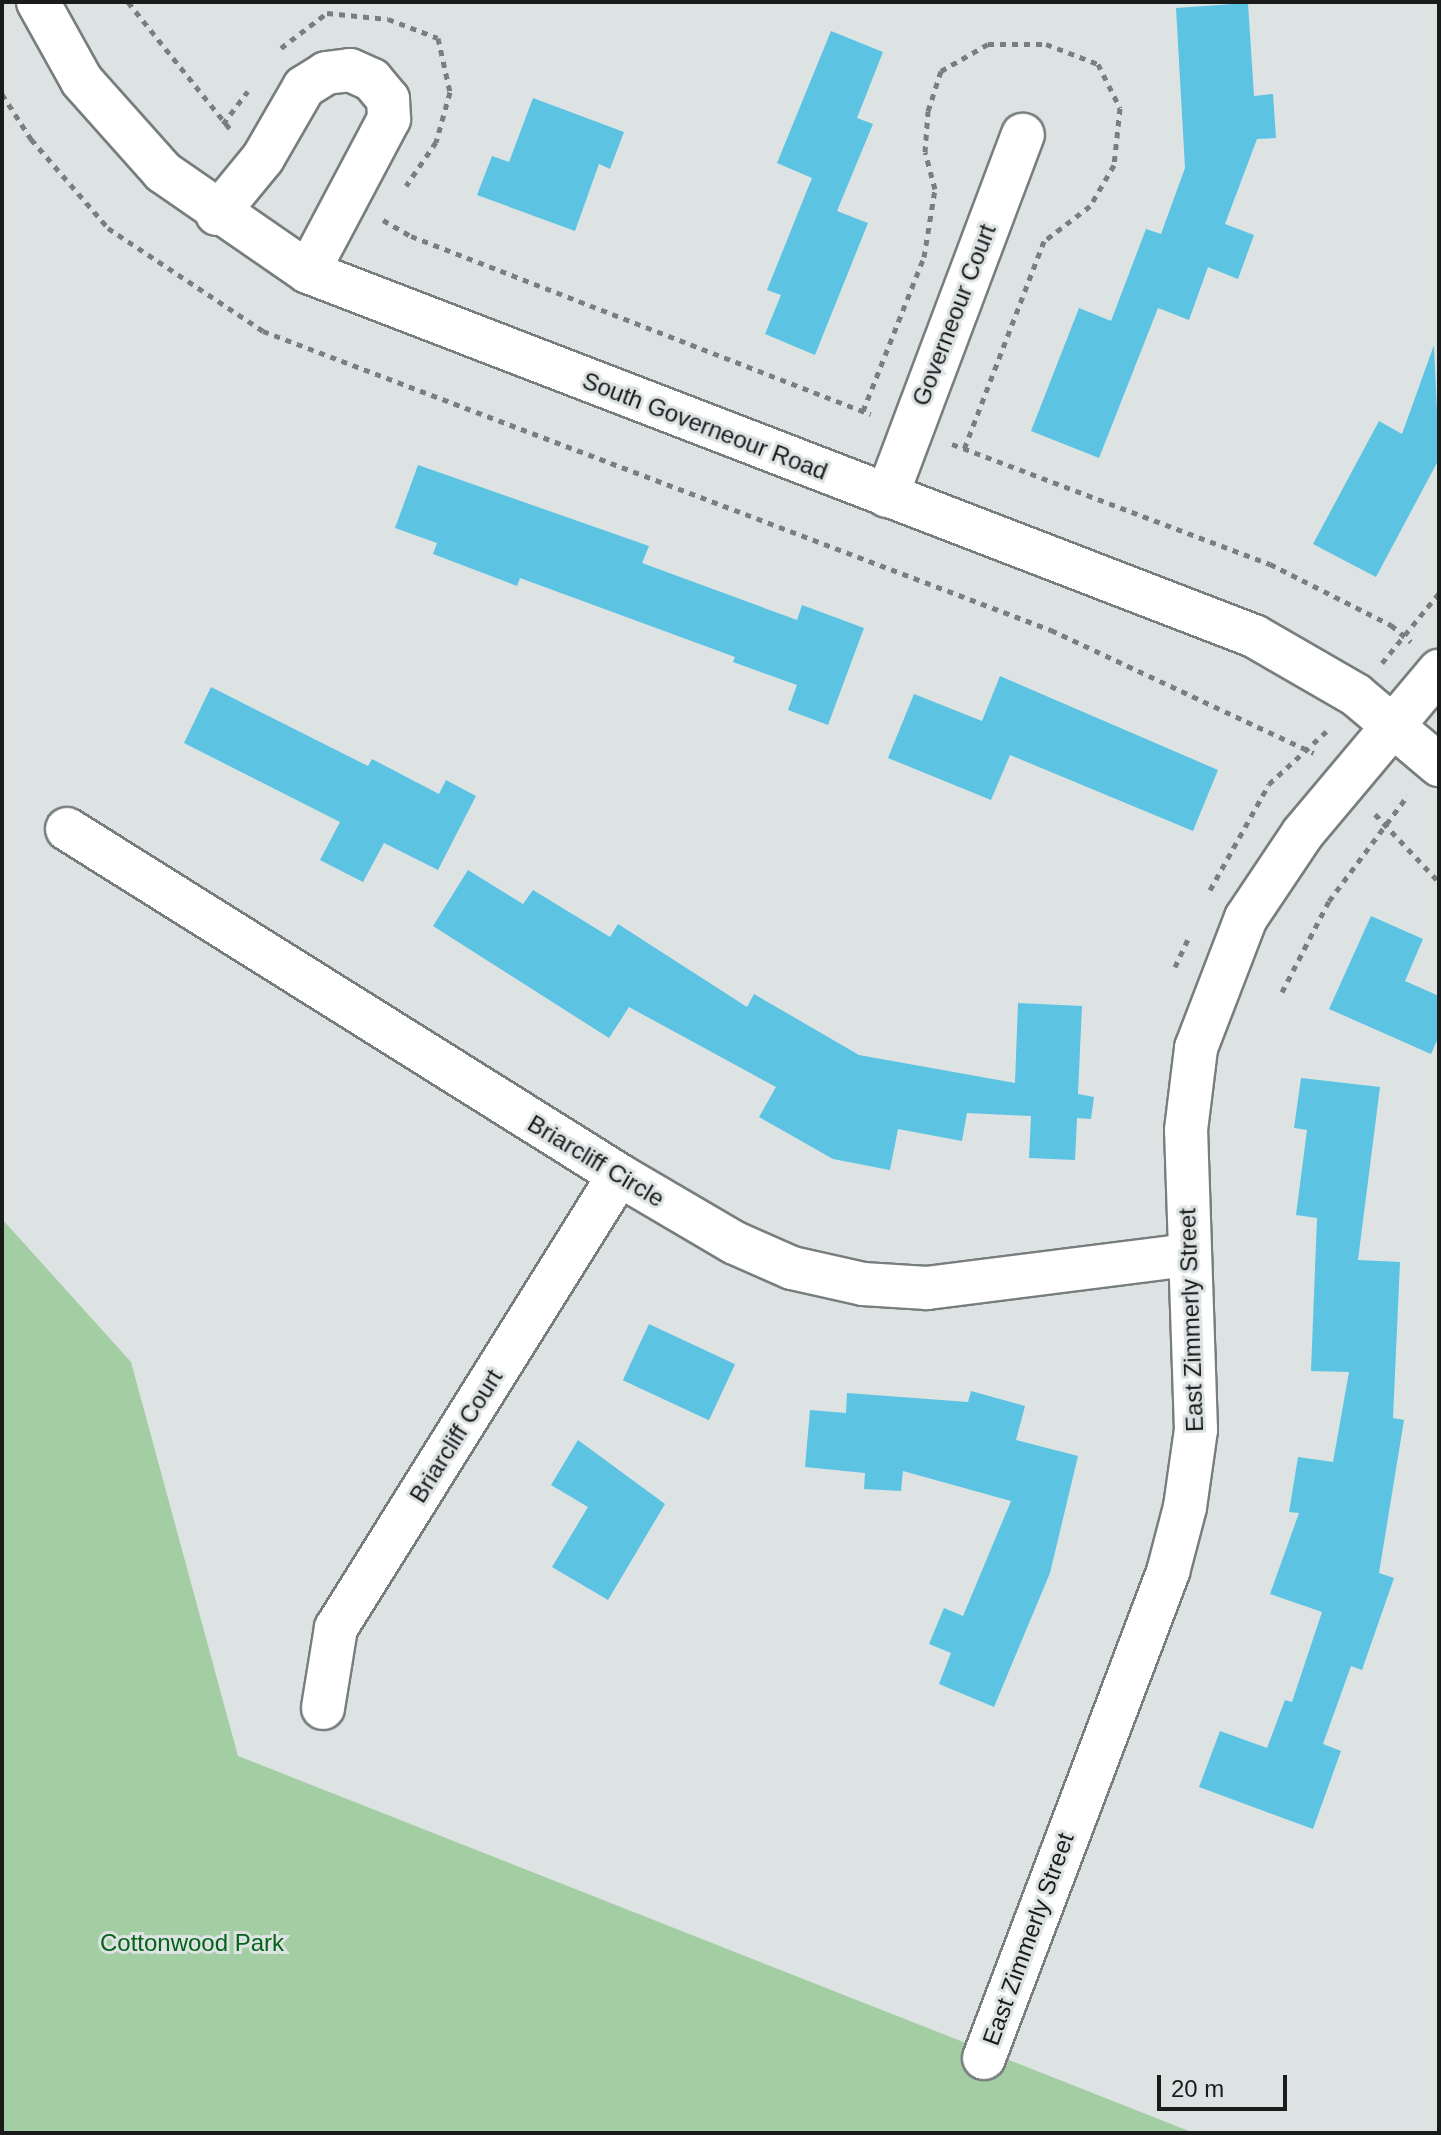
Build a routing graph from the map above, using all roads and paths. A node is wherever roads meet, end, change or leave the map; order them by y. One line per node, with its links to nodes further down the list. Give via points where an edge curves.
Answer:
1 (38, 2): 7 (street, South Governeour Road, via 82,81 119,127)
2 (128, 2): 5 (path, via 223,124)
3 (2, 94): 14 (path, via 31,139 108,228 263,331 1051,630 1311,750)
4 (1023, 135): 9 (street, Governeour Court)
5 (267, 151): 6 (street, via 304,87 326,73 350,70 372,80 388,99 379,147); 7 (street)
6 (350, 200): 8 (street); 9 (path, via 411,236)
7 (217, 214): 8 (street, South Governeour Road)
8 (308, 272): 10 (street, South Governeour Road)
9 (911, 429): 10 (street, Governeour Court); 11 (path, via 1270,564 1391,625)
10 (887, 496): 12 (street, South Governeour Road, via 1254,636 1356,695)
11 (1427, 659): 12 (street, East Zimmerly Street)
12 (1393, 725): 13 (street, South Governeour Road); 14 (street, East Zimmerly Street)
13 (1438, 765): 15 (path)
14 (1343, 783): 15 (path); 20 (street, East Zimmerly Street, via 1246,918 1196,1048 1186,1130)
15 (1383, 821): 17 (path); 18 (path, via 1329,901)
16 (67, 829): 19 (street, Briarcliff Circle)
17 (1439, 882)
18 (1282, 992)
19 (619, 1175): 20 (street, Briarcliff Circle, via 735,1243 792,1268 863,1284 927,1288 1022,1280); 21 (street, Briarcliff Court, via 336,1628)
20 (1189, 1255): 22 (street, East Zimmerly Street, via 1196,1430 1185,1507 1168,1572)
21 (323, 1708)
22 (984, 2058)

